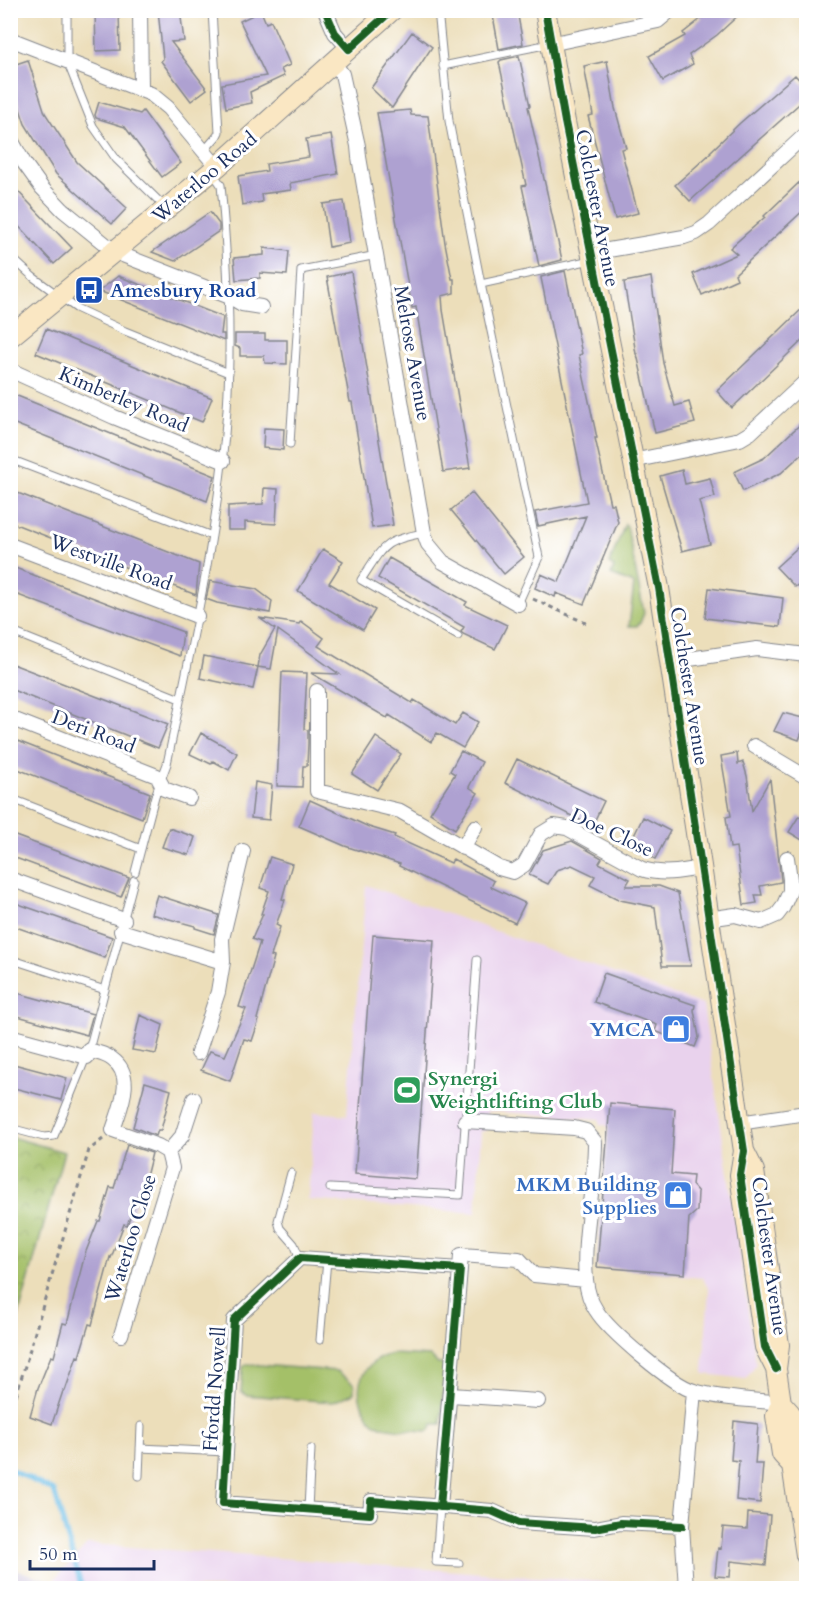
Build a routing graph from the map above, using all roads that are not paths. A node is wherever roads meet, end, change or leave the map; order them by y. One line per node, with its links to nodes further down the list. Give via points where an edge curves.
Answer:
1 (67, 10): 12 (lane)
2 (140, 10): 15 (street)
3 (212, 10): 18 (lane, via 219,132)
4 (325, 10): 11 (street, via 335,33)
5 (392, 10): 11 (street, Waterloo Road)
6 (438, 10): 14 (lane)
7 (545, 10): 10 (street, Colchester Avenue)
8 (671, 10): 10 (street, via 658,21)
9 (10, 39): 12 (street)
10 (550, 44): 14 (lane); 24 (street, Colchester Avenue)
11 (349, 50): 13 (street, Waterloo Road)
12 (67, 61): 15 (street); 20 (lane, via 83,105 105,144)
13 (334, 63): 19 (street, Waterloo Road); 22 (street, Melrose Avenue, via 342,74 352,114)
14 (443, 66): 25 (lane, via 449,121)
15 (141, 89): 18 (street, via 160,100)
16 (807, 134): 24 (street, via 696,233)
17 (10, 138): 21 (street, via 42,188)
18 (204, 151): 19 (street)
19 (214, 169): 20 (street, Waterloo Road); 27 (lane, via 221,185)
20 (167, 209): 21 (street, Waterloo Road)
21 (115, 252): 26 (street, Waterloo Road); 27 (street)
22 (376, 255): 33 (lane, via 301,270); 37 (street, Melrose Avenue)
23 (10, 256): 26 (lane)
24 (591, 256): 25 (lane); 36 (street, Colchester Avenue)
25 (480, 284): 40 (lane, via 539,552 539,561)
26 (60, 297): 29 (street, Waterloo Road); 31 (lane, via 125,331)
27 (230, 297): 28 (street, via 242,304); 31 (lane)
28 (261, 306)
29 (10, 337)
30 (10, 370): 35 (street, Kimberley Road)
31 (229, 373): 35 (lane)
32 (807, 381): 36 (street, via 740,439)
33 (290, 444)
34 (10, 459): 38 (lane)
35 (223, 461): 38 (lane)
36 (632, 461): 45 (street, Colchester Avenue)
37 (424, 533): 40 (street, Melrose Avenue, via 443,561); 43 (lane, via 385,544 361,580)
38 (212, 536): 41 (lane)
39 (10, 545): 41 (street, Westville Road)
40 (520, 599)
41 (197, 616): 47 (lane)
42 (10, 631): 47 (lane)
43 (458, 636)
44 (807, 655): 45 (street, via 758,650)
45 (669, 662): 59 (street, Colchester Avenue)
46 (317, 691): 55 (street, Doe Close, via 317,790 400,811)
47 (180, 699): 51 (lane)
48 (10, 718): 51 (street, Deri Road, via 157,776)
49 (754, 746): 50 (street)
50 (807, 777)
51 (160, 782): 53 (street, Deri Road, via 164,789); 56 (lane)
52 (10, 798): 56 (lane)
53 (189, 798)
54 (475, 827): 55 (street)
55 (463, 848): 59 (street, Doe Close, via 513,872 524,865 541,834 555,826 567,828 653,873)
56 (141, 849): 62 (lane)
57 (243, 851): 65 (street, via 222,939)
58 (787, 858): 61 (street, via 790,891 777,915 761,922 735,915)
59 (700, 868): 61 (street, Colchester Avenue)
60 (10, 879): 62 (street)
61 (708, 919): 73 (street, Colchester Avenue)
62 (122, 926): 65 (street); 66 (lane)
63 (10, 958): 66 (lane)
64 (477, 960): 72 (lane)
65 (223, 962): 68 (street, via 218,992)
66 (105, 990): 69 (lane)
67 (10, 1036): 69 (street)
68 (198, 1053)
69 (88, 1054): 74 (lane, via 54,1136); 75 (street, Waterloo Close, via 113,1059 124,1074 123,1097 113,1130)
70 (194, 1099): 75 (street, Waterloo Close, via 182,1136)
71 (807, 1113): 73 (street)
72 (465, 1121): 77 (lane, via 460,1195); 81 (street, via 574,1128 586,1131 595,1142)
73 (740, 1123): 87 (street, Colchester Avenue, via 744,1151 740,1175 765,1347 776,1369)
74 (10, 1128)
75 (168, 1152): 82 (street, Waterloo Close, via 172,1168)
76 (291, 1173): 78 (lane, via 278,1221)
77 (330, 1188)
78 (300, 1258): 79 (street); 91 (street, Ffordd Nowell, via 234,1320)
79 (327, 1260): 80 (street); 83 (lane)
80 (460, 1269): 81 (street, via 461,1255 519,1259 534,1275); 85 (street)
81 (586, 1280): 84 (street, via 588,1294 606,1323 658,1370)
82 (121, 1335)
83 (320, 1340)
84 (694, 1391): 87 (street); 95 (street)
85 (450, 1395): 86 (street); 93 (street)
86 (538, 1401)
87 (781, 1403): 96 (street, Colchester Avenue, via 790,1413 798,1450 796,1464)
88 (141, 1426): 89 (lane)
89 (140, 1448): 91 (lane); 92 (lane)
90 (311, 1449): 94 (lane)
91 (226, 1452): 94 (street, Ffordd Nowell, via 223,1503)
92 (139, 1476)
93 (440, 1507): 94 (street, Ffordd Nowell, via 371,1501 370,1514); 95 (street, Ffordd Nowell, via 492,1511 519,1523 595,1528 621,1523); 97 (lane, via 436,1562)
94 (308, 1509)
95 (682, 1526): 98 (street)
96 (807, 1555)
97 (459, 1563)
98 (686, 1588)

